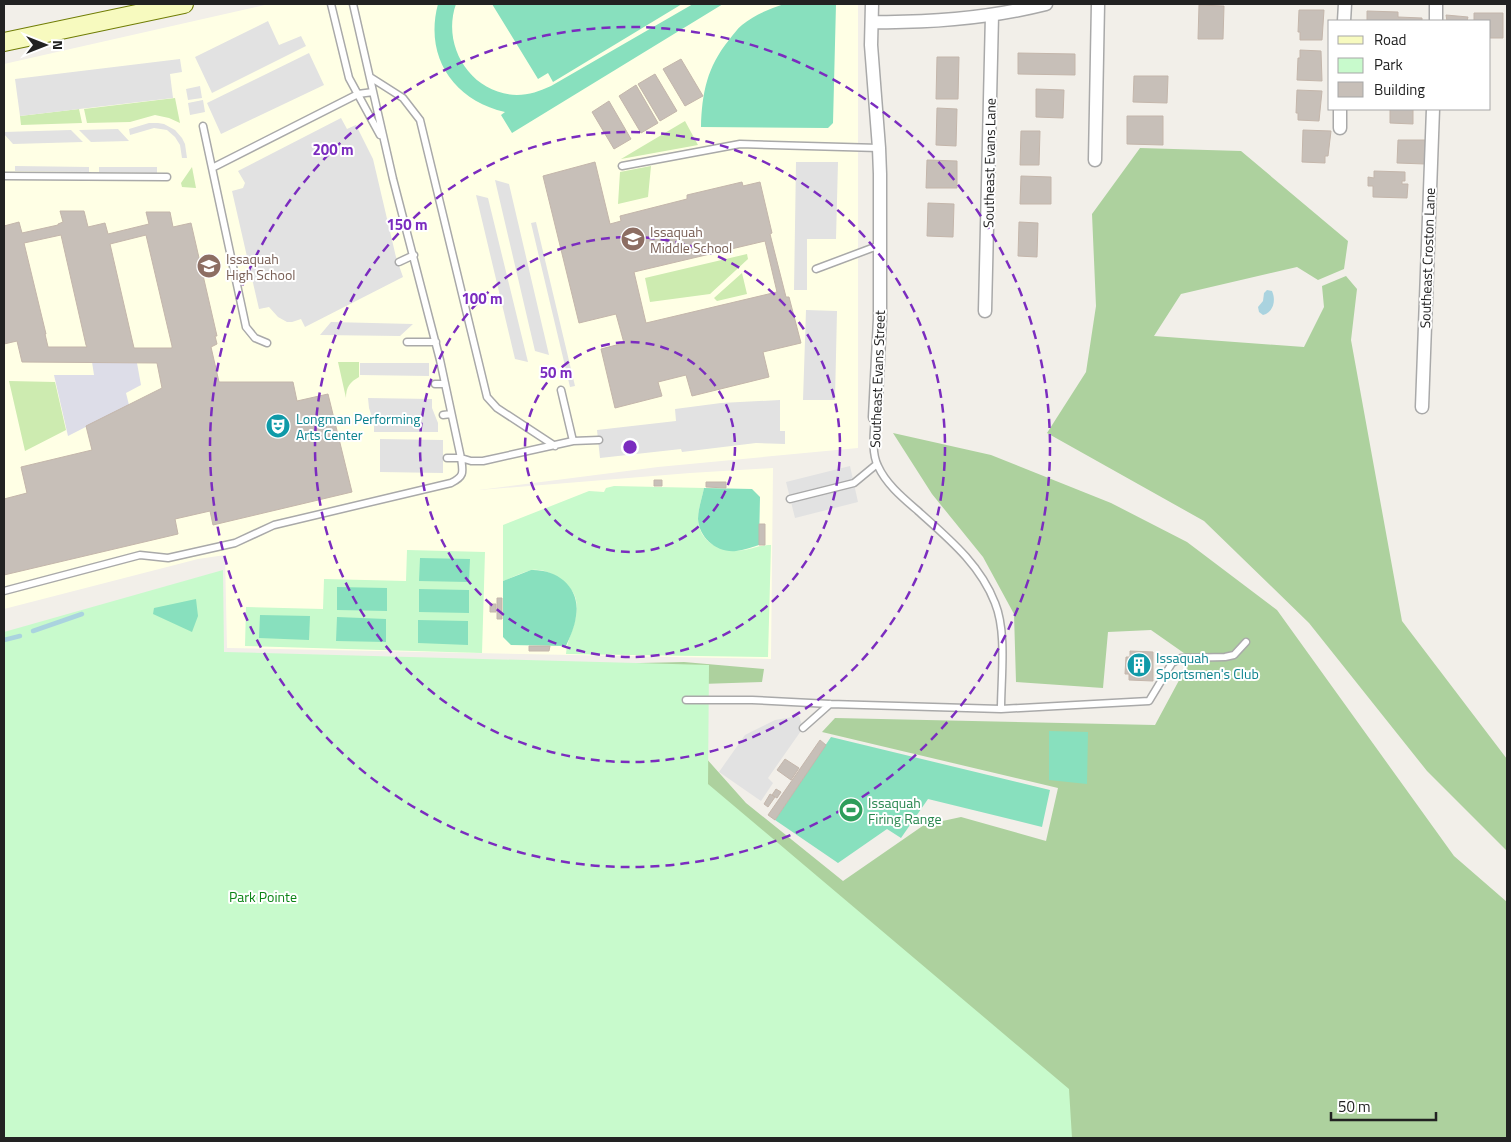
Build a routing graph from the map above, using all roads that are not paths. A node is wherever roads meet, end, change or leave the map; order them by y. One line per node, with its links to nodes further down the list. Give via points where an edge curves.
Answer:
1 (184, 4): 13 (street)
2 (331, 4): 16 (lane, via 350,78)
3 (353, 4): 14 (lane)
4 (872, 4): 12 (street, Southeast Evans Street)
5 (1046, 4): 9 (street)
6 (1098, 4): 23 (street)
7 (1345, 4): 10 (street)
8 (1436, 4): 11 (street)
9 (992, 15): 12 (street); 32 (street, Southeast Evans Lane)
10 (1344, 20)
11 (1436, 20)
12 (872, 22): 22 (street, Southeast Evans Street)
13 (4, 42)
14 (370, 77): 15 (lane); 45 (lane, via 403,98 420,120 487,397 497,408)
15 (373, 92): 16 (lane); 21 (lane)
16 (358, 94): 21 (lane); 25 (lane)
17 (1340, 110): 20 (street)
18 (1433, 110): 39 (street, Southeast Croston Lane)
19 (203, 126): 25 (lane)
20 (1340, 128)
21 (385, 144): 29 (lane)
22 (879, 148): 24 (lane, via 740,144); 28 (street, Southeast Evans Street)
23 (1095, 160)
24 (622, 166)
25 (212, 168): 35 (lane, via 246,327 255,338)
26 (4, 176): 27 (lane)
27 (167, 177)
28 (880, 245): 31 (lane); 42 (street, Southeast Evans Street)
29 (414, 255): 30 (lane); 34 (lane)
30 (399, 262)
31 (816, 269)
32 (985, 311)
33 (407, 342): 34 (lane)
34 (436, 342): 37 (lane)
35 (267, 343)
36 (435, 384): 37 (lane)
37 (445, 384): 40 (lane)
38 (562, 390): 44 (lane)
39 (1422, 407)
40 (452, 414): 41 (lane); 47 (lane)
41 (443, 415)
42 (875, 417): 48 (lane, Southeast Evans Street)
43 (599, 440): 44 (lane)
44 (573, 441): 45 (lane)
45 (555, 446): 47 (lane, via 482,461 471,462)
46 (447, 458): 47 (lane)
47 (461, 458): 50 (lane, via 463,472 458,480 450,483 274,525 235,543 168,558 140,554)
48 (877, 464): 49 (lane, via 854,483); 54 (lane, Southeast Evans Street, via 900,495 957,546 988,587 1000,619)
49 (790, 499)
50 (4, 592)
51 (1246, 642): 54 (lane, via 1234,655 1225,658 1181,658 1172,663 1149,702)
52 (686, 700): 53 (lane)
53 (830, 704): 54 (lane); 55 (lane)
54 (1000, 709)
55 (803, 728)

